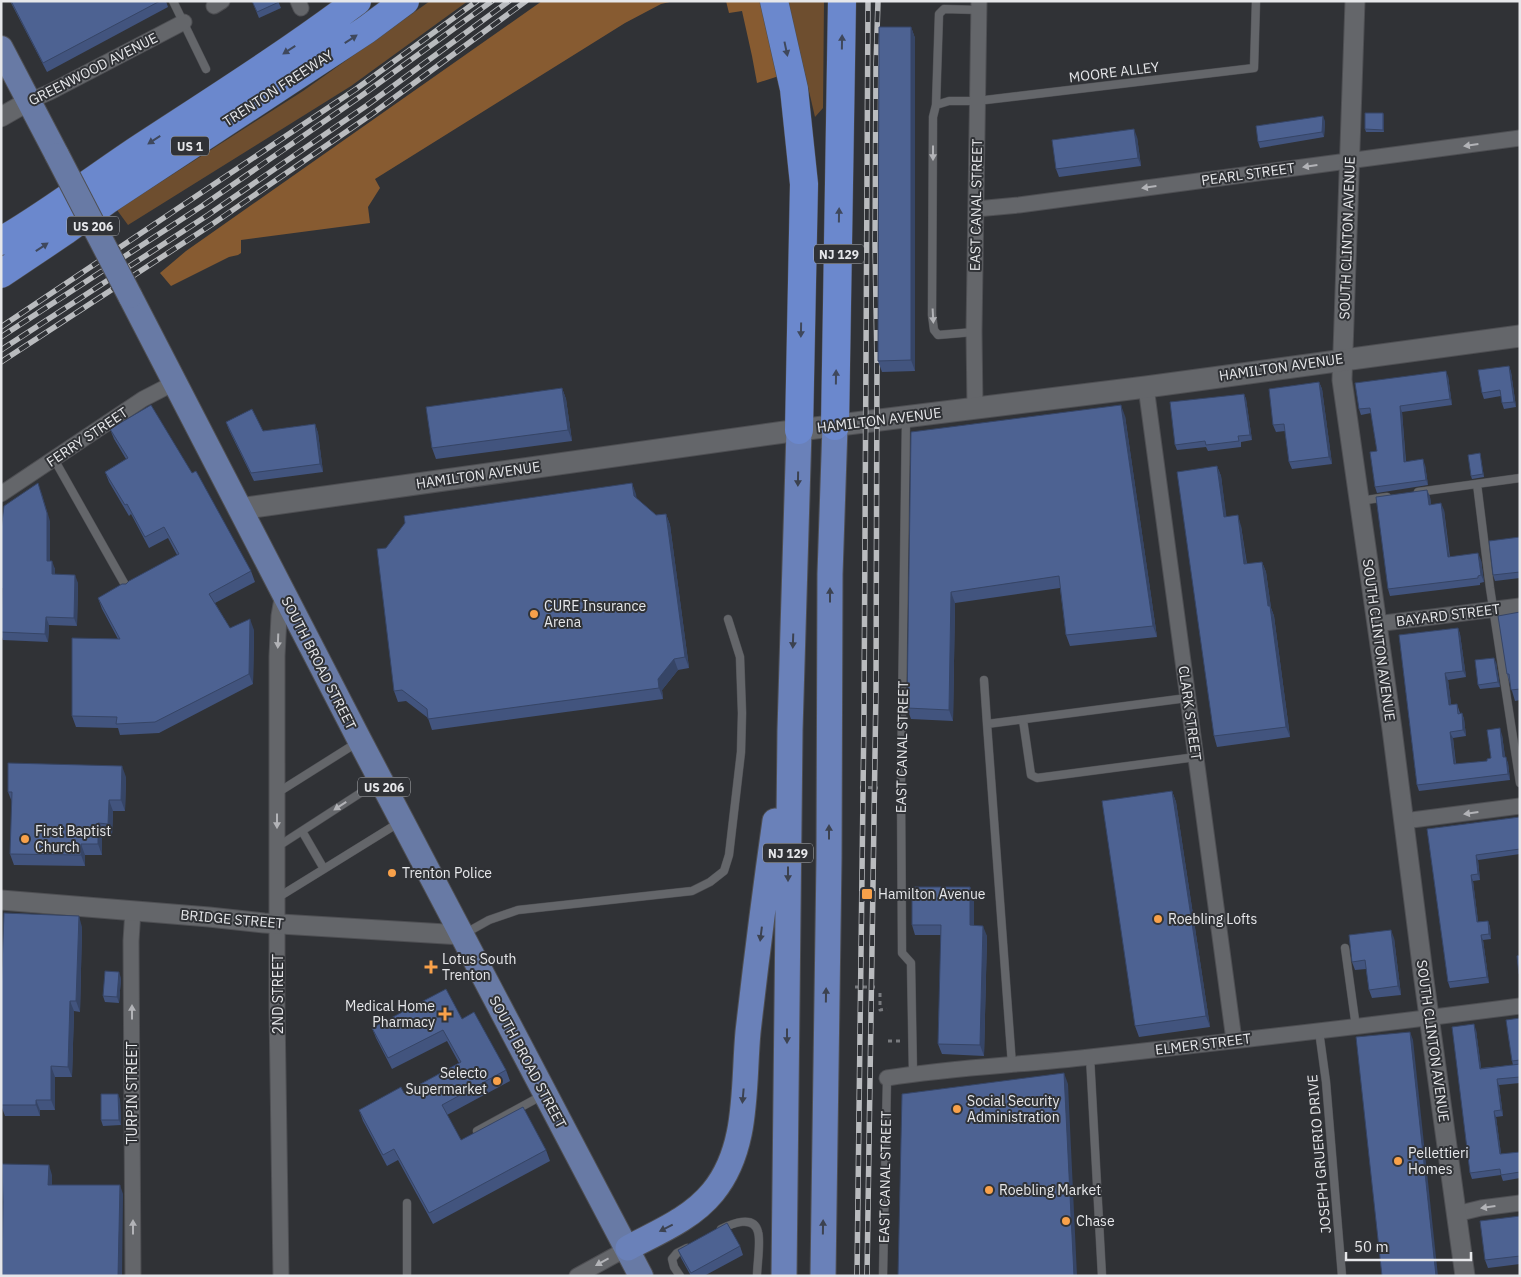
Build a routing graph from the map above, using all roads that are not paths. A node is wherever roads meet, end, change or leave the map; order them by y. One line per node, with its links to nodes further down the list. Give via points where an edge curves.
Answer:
1 (173, 1): 9 (lane)
2 (357, 1): 19 (highway, TRENTON FREEWAY / US 1, one-way to 19, via 310,37)
3 (406, 1): 20 (highway, TRENTON FREEWAY / US 1, one-way to 3)
4 (774, 1): 29 (highway, NJ 129, one-way to 29, via 794,89 804,184)
5 (842, 1): 28 (highway, NJ 129, one-way to 5)
6 (1256, 1): 13 (lane, MOORE ALLEY, via 1254,68)
7 (1355, 1): 17 (street, SOUTH CLINTON AVENUE)
8 (979, 6): 13 (street, EAST CANAL STREET); 14 (lane, via 944,9 939,14)
9 (184, 22): 11 (lane); 12 (street, GREENWOOD AVENUE)
10 (1, 48): 12 (main road, SOUTH BROAD STREET / US 206)
11 (206, 69)
12 (29, 101): 15 (street, GREENWOOD AVENUE); 24 (main road, SOUTH BROAD STREET / US 206, bridge)
13 (977, 101): 14 (lane, MOORE ALLEY, via 949,100); 18 (street, EAST CANAL STREET)
14 (936, 105): 21 (lane, one-way to 21, via 933,127 934,330 938,335)
15 (1, 117)
16 (1520, 138): 17 (street, PEARL STREET, one-way to 17)
17 (1349, 161): 18 (street, PEARL STREET, one-way to 18); 23 (street, SOUTH CLINTON AVENUE)
18 (976, 208): 21 (street, EAST CANAL STREET)
19 (1, 240)
20 (1, 274)
21 (974, 332): 26 (street, EAST CANAL STREET)
22 (1520, 336): 23 (main road, HAMILTON AVENUE)
23 (1342, 359): 25 (main road, HAMILTON AVENUE); 36 (street, SOUTH CLINTON AVENUE)
24 (174, 383): 30 (street, FERRY STREET, via 143,399); 37 (main road, SOUTH BROAD STREET / US 206)
25 (1146, 387): 26 (main road, HAMILTON AVENUE); 45 (street, CLARK STREET)
26 (975, 408): 27 (main road, HAMILTON AVENUE)
27 (906, 417): 28 (main road, HAMILTON AVENUE); 73 (lane, EAST CANAL STREET, via 902,953 912,963)
28 (834, 426): 29 (main road, HAMILTON AVENUE); 91 (highway, NJ 129, one-way to 28)
29 (799, 430): 37 (main road, HAMILTON AVENUE); 48 (highway, NJ 129, one-way to 48)
30 (54, 459): 34 (street, FERRY STREET); 38 (lane)
31 (1520, 478): 32 (lane)
32 (1477, 484): 33 (lane); 41 (lane)
33 (1413, 493)
34 (1, 494)
35 (1395, 495): 36 (lane)
36 (1359, 501): 43 (street, SOUTH CLINTON AVENUE)
37 (239, 509): 39 (main road, SOUTH BROAD STREET / US 206)
38 (128, 590)
39 (283, 592): 49 (main road, SOUTH BROAD STREET / US 206); 53 (street, 2ND STREET, one-way to 53, via 277,656)
40 (1520, 606): 41 (street, BAYARD STREET)
41 (1493, 609): 43 (street, BAYARD STREET); 52 (lane)
42 (728, 619): 64 (lane, via 740,657 742,713 740,761 729,855 724,871 692,891 518,910 489,920)
43 (1376, 624): 56 (street, SOUTH CLINTON AVENUE)
44 (984, 680): 47 (lane)
45 (1187, 698): 46 (lane); 50 (street, CLARK STREET)
46 (1024, 720): 47 (lane); 50 (lane, via 1031,775 1037,778)
47 (987, 724): 72 (lane)
48 (790, 730): 82 (highway, one-way to 82, via 771,848 742,1113 733,1158 714,1192 693,1212); 90 (highway, NJ 129, one-way to 90)
49 (360, 741): 51 (main road, SOUTH BROAD STREET / US 206); 53 (lane)
50 (1196, 757): 70 (street, CLARK STREET)
51 (381, 780): 55 (main road, SOUTH BROAD STREET / US 206); 57 (lane, one-way to 57)
52 (1520, 782)
53 (277, 793): 58 (street, 2ND STREET, one-way to 58)
54 (1520, 806): 56 (street, one-way to 56)
55 (402, 820): 59 (lane); 64 (main road, SOUTH BROAD STREET / US 206)
56 (1404, 820): 67 (street, SOUTH CLINTON AVENUE)
57 (302, 831): 58 (lane); 59 (lane)
58 (277, 847): 60 (street, 2ND STREET)
59 (324, 869): 60 (lane)
60 (277, 898): 63 (street, 2ND STREET)
61 (1, 900): 62 (street, BRIDGE STREET)
62 (133, 910): 63 (street, BRIDGE STREET); 83 (street, TURPIN STREET, one-way to 62)
63 (277, 924): 64 (street, BRIDGE STREET); 84 (street, 2ND STREET)
64 (462, 935): 75 (main road, SOUTH BROAD STREET / US 206)
65 (1345, 948): 68 (lane)
66 (1520, 1006): 67 (street, ELMER STREET)
67 (1430, 1018): 68 (street, ELMER STREET); 79 (street, SOUTH CLINTON AVENUE)
68 (1356, 1027): 69 (street, ELMER STREET)
69 (1319, 1031): 70 (street, ELMER STREET); 94 (lane, JOSEPH GRUERIO DRIVE)
70 (1234, 1040): 71 (street, ELMER STREET)
71 (1090, 1057): 72 (street, ELMER STREET); 93 (lane)
72 (1012, 1065): 73 (street, ELMER STREET)
73 (913, 1074): 74 (street, ELMER STREET)
74 (887, 1078): 92 (lane, EAST CANAL STREET)
75 (544, 1094): 76 (lane); 82 (main road, SOUTH BROAD STREET / US 206)
76 (477, 1131)
77 (407, 1203): 85 (lane)
78 (1520, 1203): 79 (street, one-way to 79)
79 (1456, 1214): 95 (street, SOUTH CLINTON AVENUE)
80 (717, 1231): 89 (lane, via 733,1222 753,1224 758,1231)
81 (693, 1244): 88 (lane, via 672,1259)
82 (628, 1248): 86 (street, one-way to 86); 87 (main road, SOUTH BROAD STREET / US 206)
83 (133, 1276)
84 (281, 1276)
85 (407, 1276)
86 (577, 1276)
87 (641, 1276)
88 (680, 1276)
89 (757, 1276)
90 (784, 1276)
91 (823, 1276)
92 (883, 1276)
93 (1102, 1276)
94 (1342, 1276)
95 (1465, 1276)

